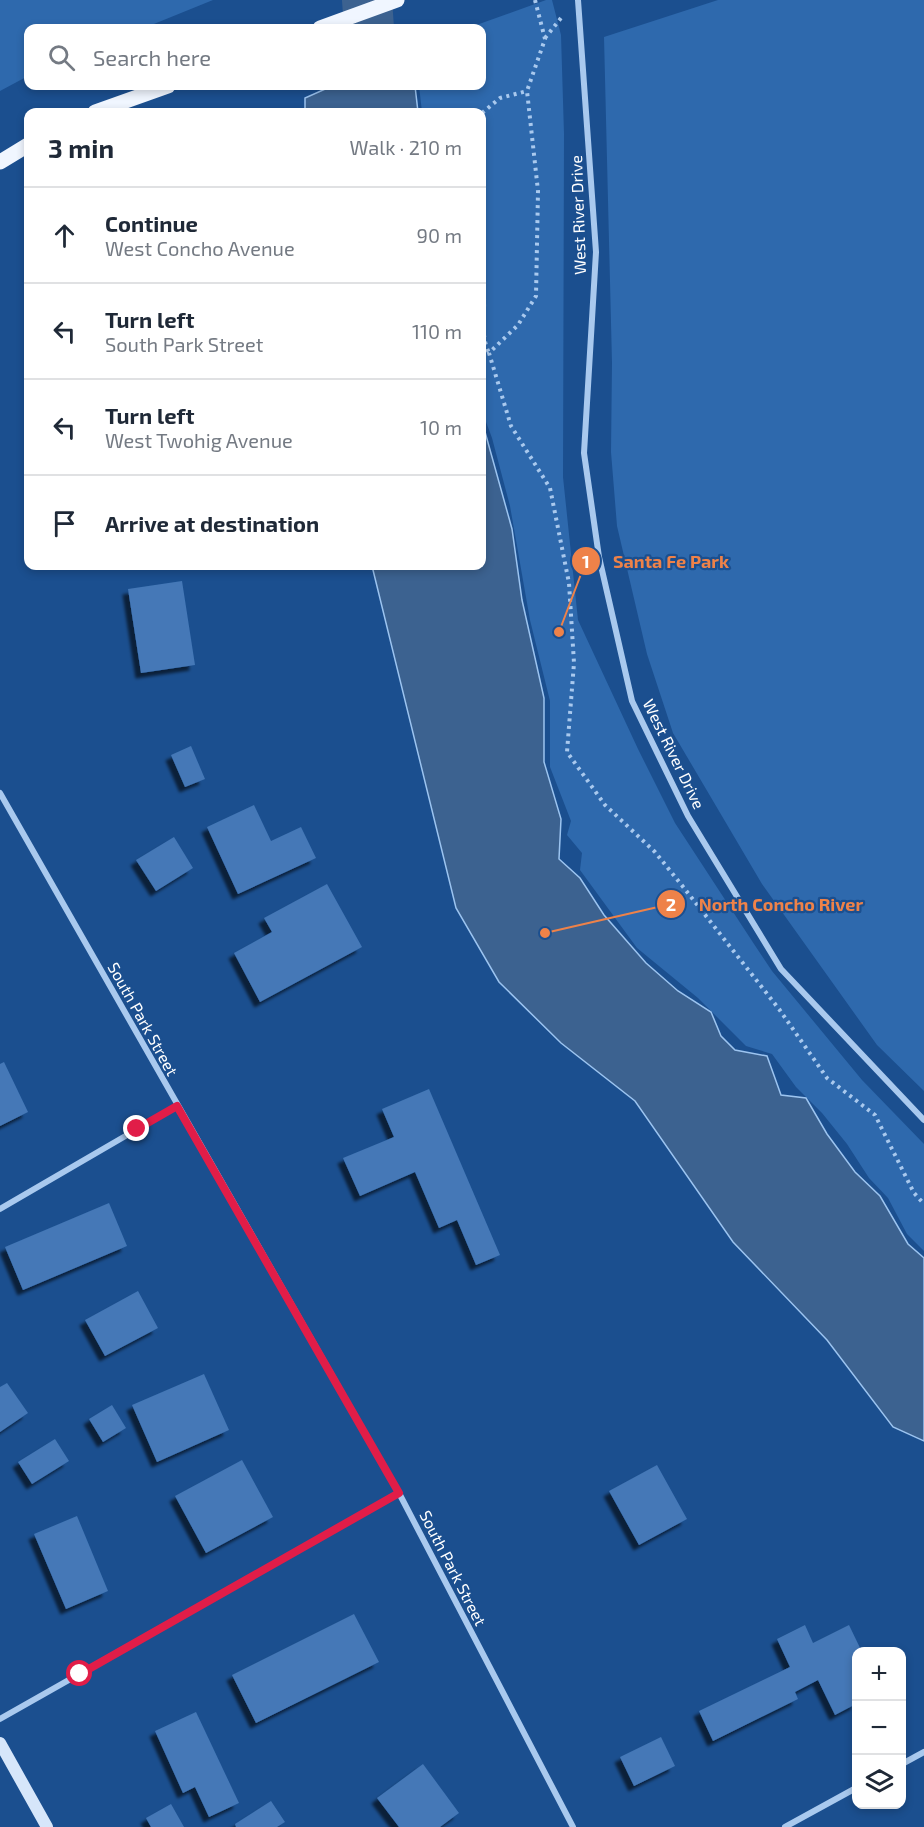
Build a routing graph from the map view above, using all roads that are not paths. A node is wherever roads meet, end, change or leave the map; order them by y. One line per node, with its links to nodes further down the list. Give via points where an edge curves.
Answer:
1 (397, 0): 3 (main road)
2 (578, 0): 10 (street, West River Drive, via 596,252 584,453 599,557 632,701 688,816 781,969)
3 (331, 24)
4 (157, 90): 5 (main road)
5 (106, 108)
6 (24, 147): 7 (main road)
7 (0, 162)
8 (0, 793): 9 (street, South Park Street)
9 (177, 1106): 11 (street); 12 (street, South Park Street)
10 (924, 1120)
11 (0, 1209)
12 (399, 1493): 13 (street); 19 (street, South Park Street)
13 (0, 1719)
14 (0, 1743): 18 (street)
15 (924, 1752): 16 (street)
16 (906, 1762)
17 (852, 1790): 20 (street)
18 (47, 1827)
19 (573, 1827)
20 (785, 1827)

